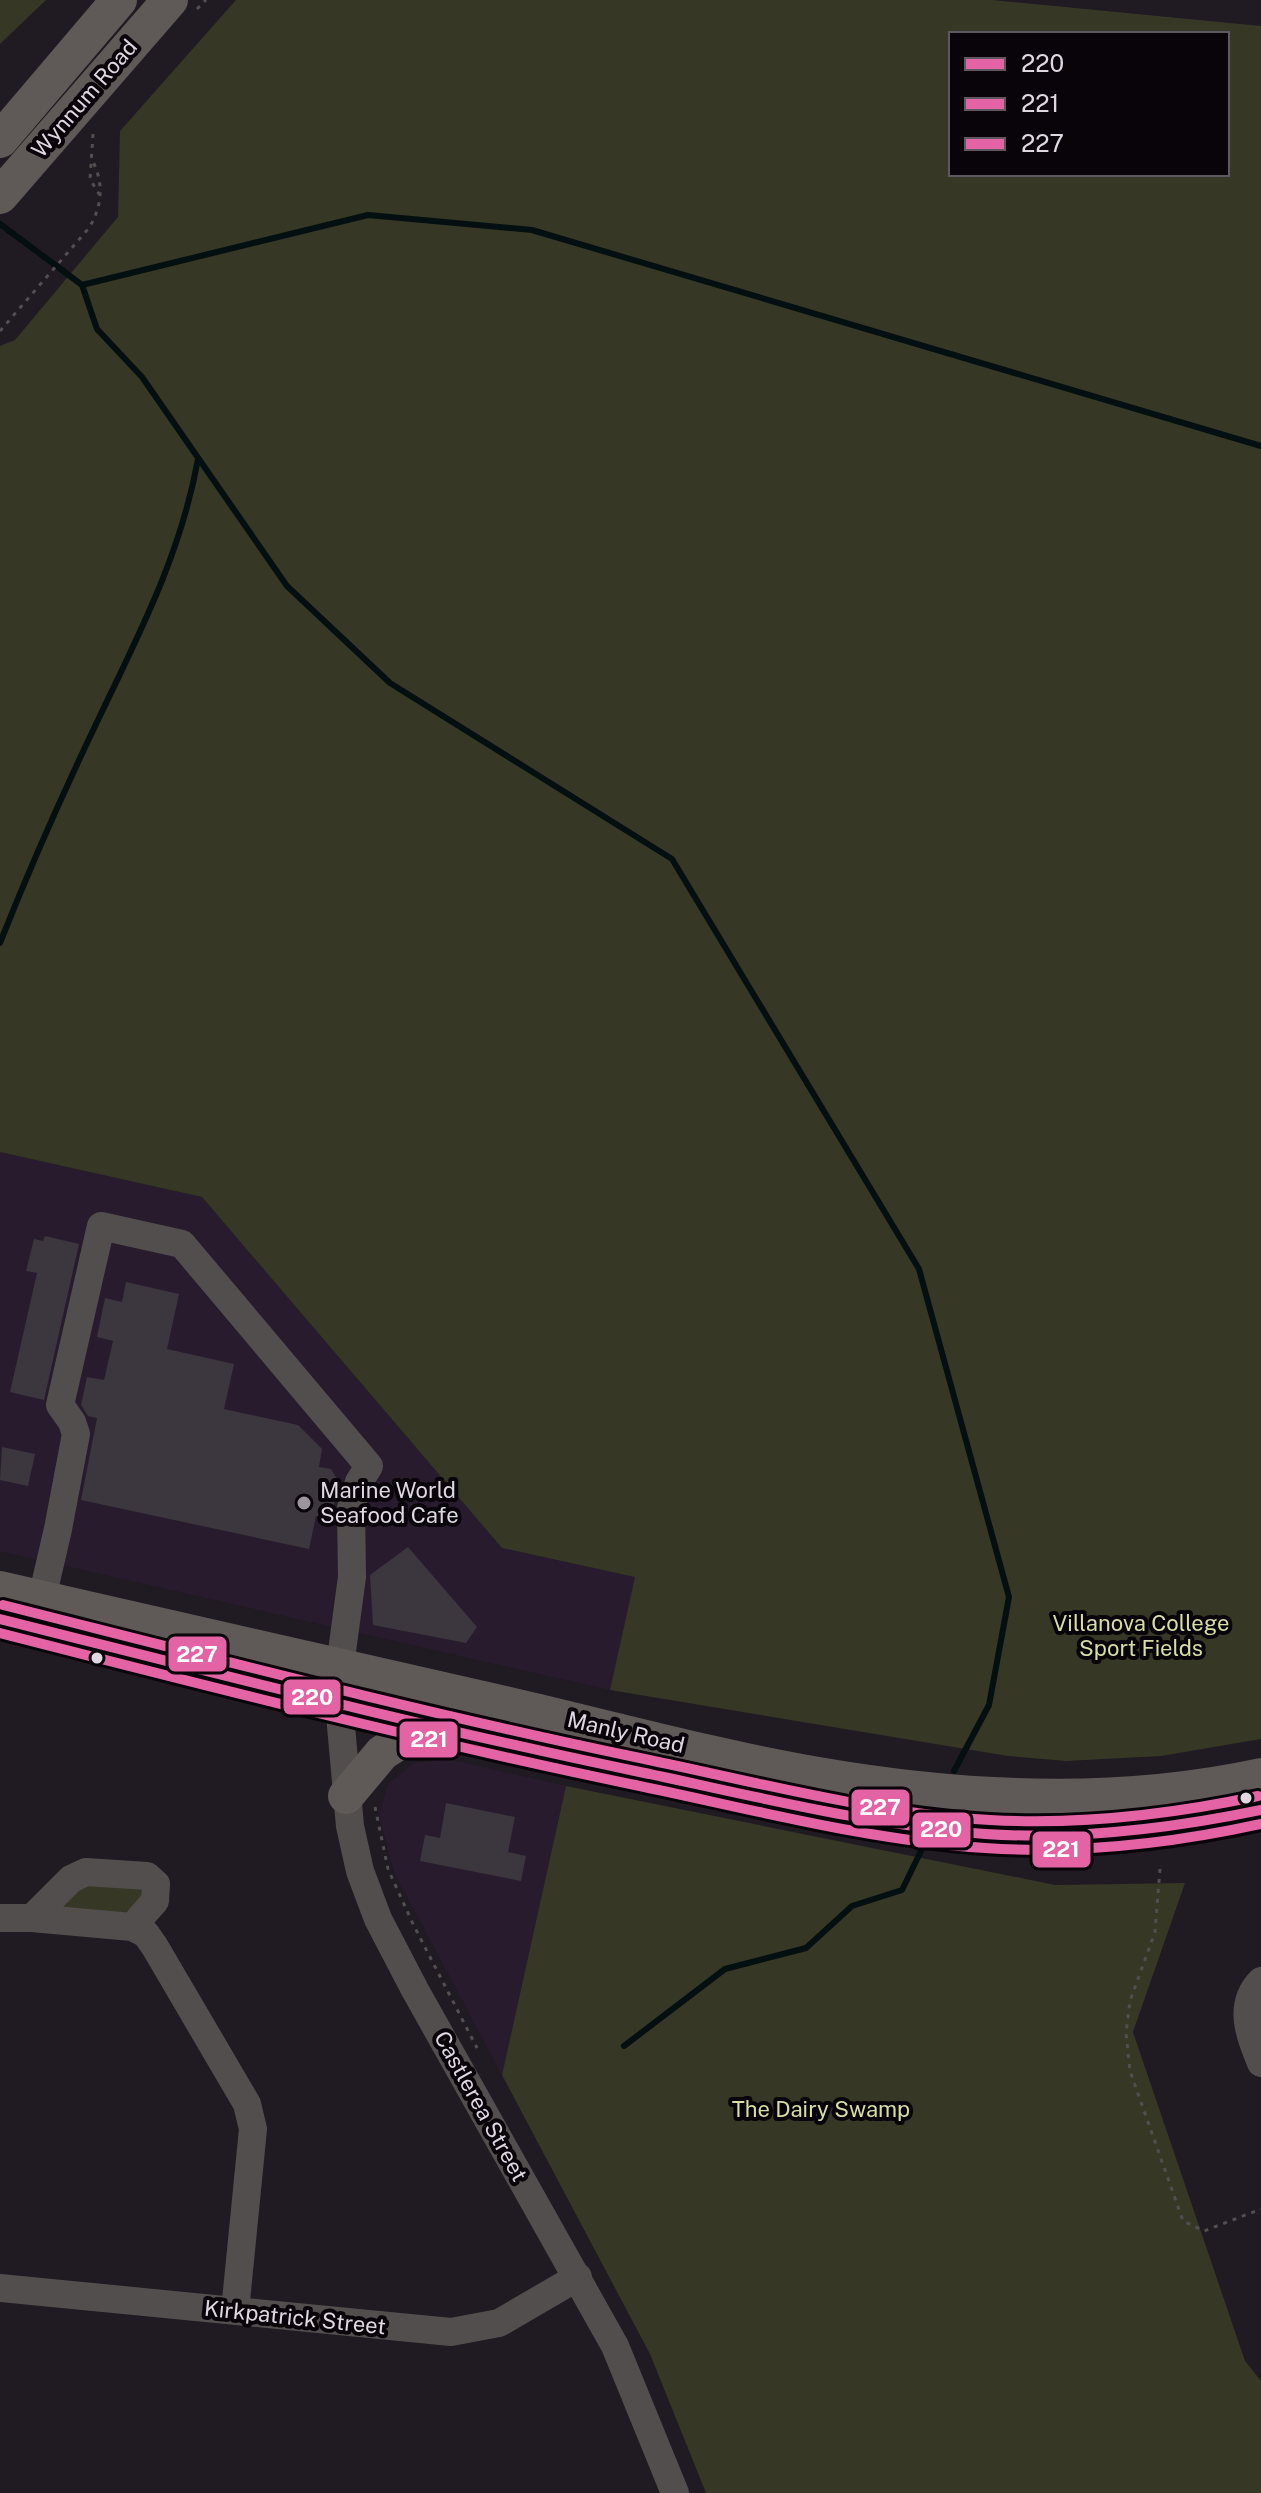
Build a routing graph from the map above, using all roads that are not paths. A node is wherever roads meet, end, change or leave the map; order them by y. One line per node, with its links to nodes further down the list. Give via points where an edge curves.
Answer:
1 (119, 0): 3 (main road, Wynnum Road)
2 (170, 0): 4 (main road, Wynnum Road)
3 (0, 140)
4 (7, 188)
5 (0, 1589): 6 (main road, Manly Road)
6 (42, 1598): 8 (main road, Manly Road); 8 (street, Castlerea Street, via 76,1434 60,1405 101,1226 182,1244 369,1466 351,1508 352,1577)
7 (0, 1619): 9 (main road, Manly Road)
8 (340, 1666): 9 (street, Castlerea Street); 11 (main road, Manly Road, via 815,1775 929,1790 1119,1795)
9 (339, 1704): 10 (main road, Manly Road); 12 (street, Castlerea Street)
10 (425, 1725): 12 (main road, via 382,1753); 13 (main road, Manly Road, via 944,1830 1079,1836 1174,1828)
11 (1261, 1776)
12 (362, 1796): 19 (street, Castlerea Street, via 354,1849 378,1919)
13 (1261, 1810)
14 (0, 1918): 15 (street)
15 (32, 1918): 16 (street); 16 (street, via 71,1879 86,1872 147,1876 156,1884 155,1901)
16 (132, 1927): 21 (street, via 155,1947 247,2104 253,2129)
17 (1261, 1981): 18 (street, via 1246,2009)
18 (1261, 2063)
19 (578, 2277): 21 (street, Kirkpatrick Street, via 499,2323 451,2332); 22 (street, Castlerea Street, via 615,2346)
20 (0, 2288): 21 (street, Kirkpatrick Street)
21 (235, 2311)
22 (675, 2493)

